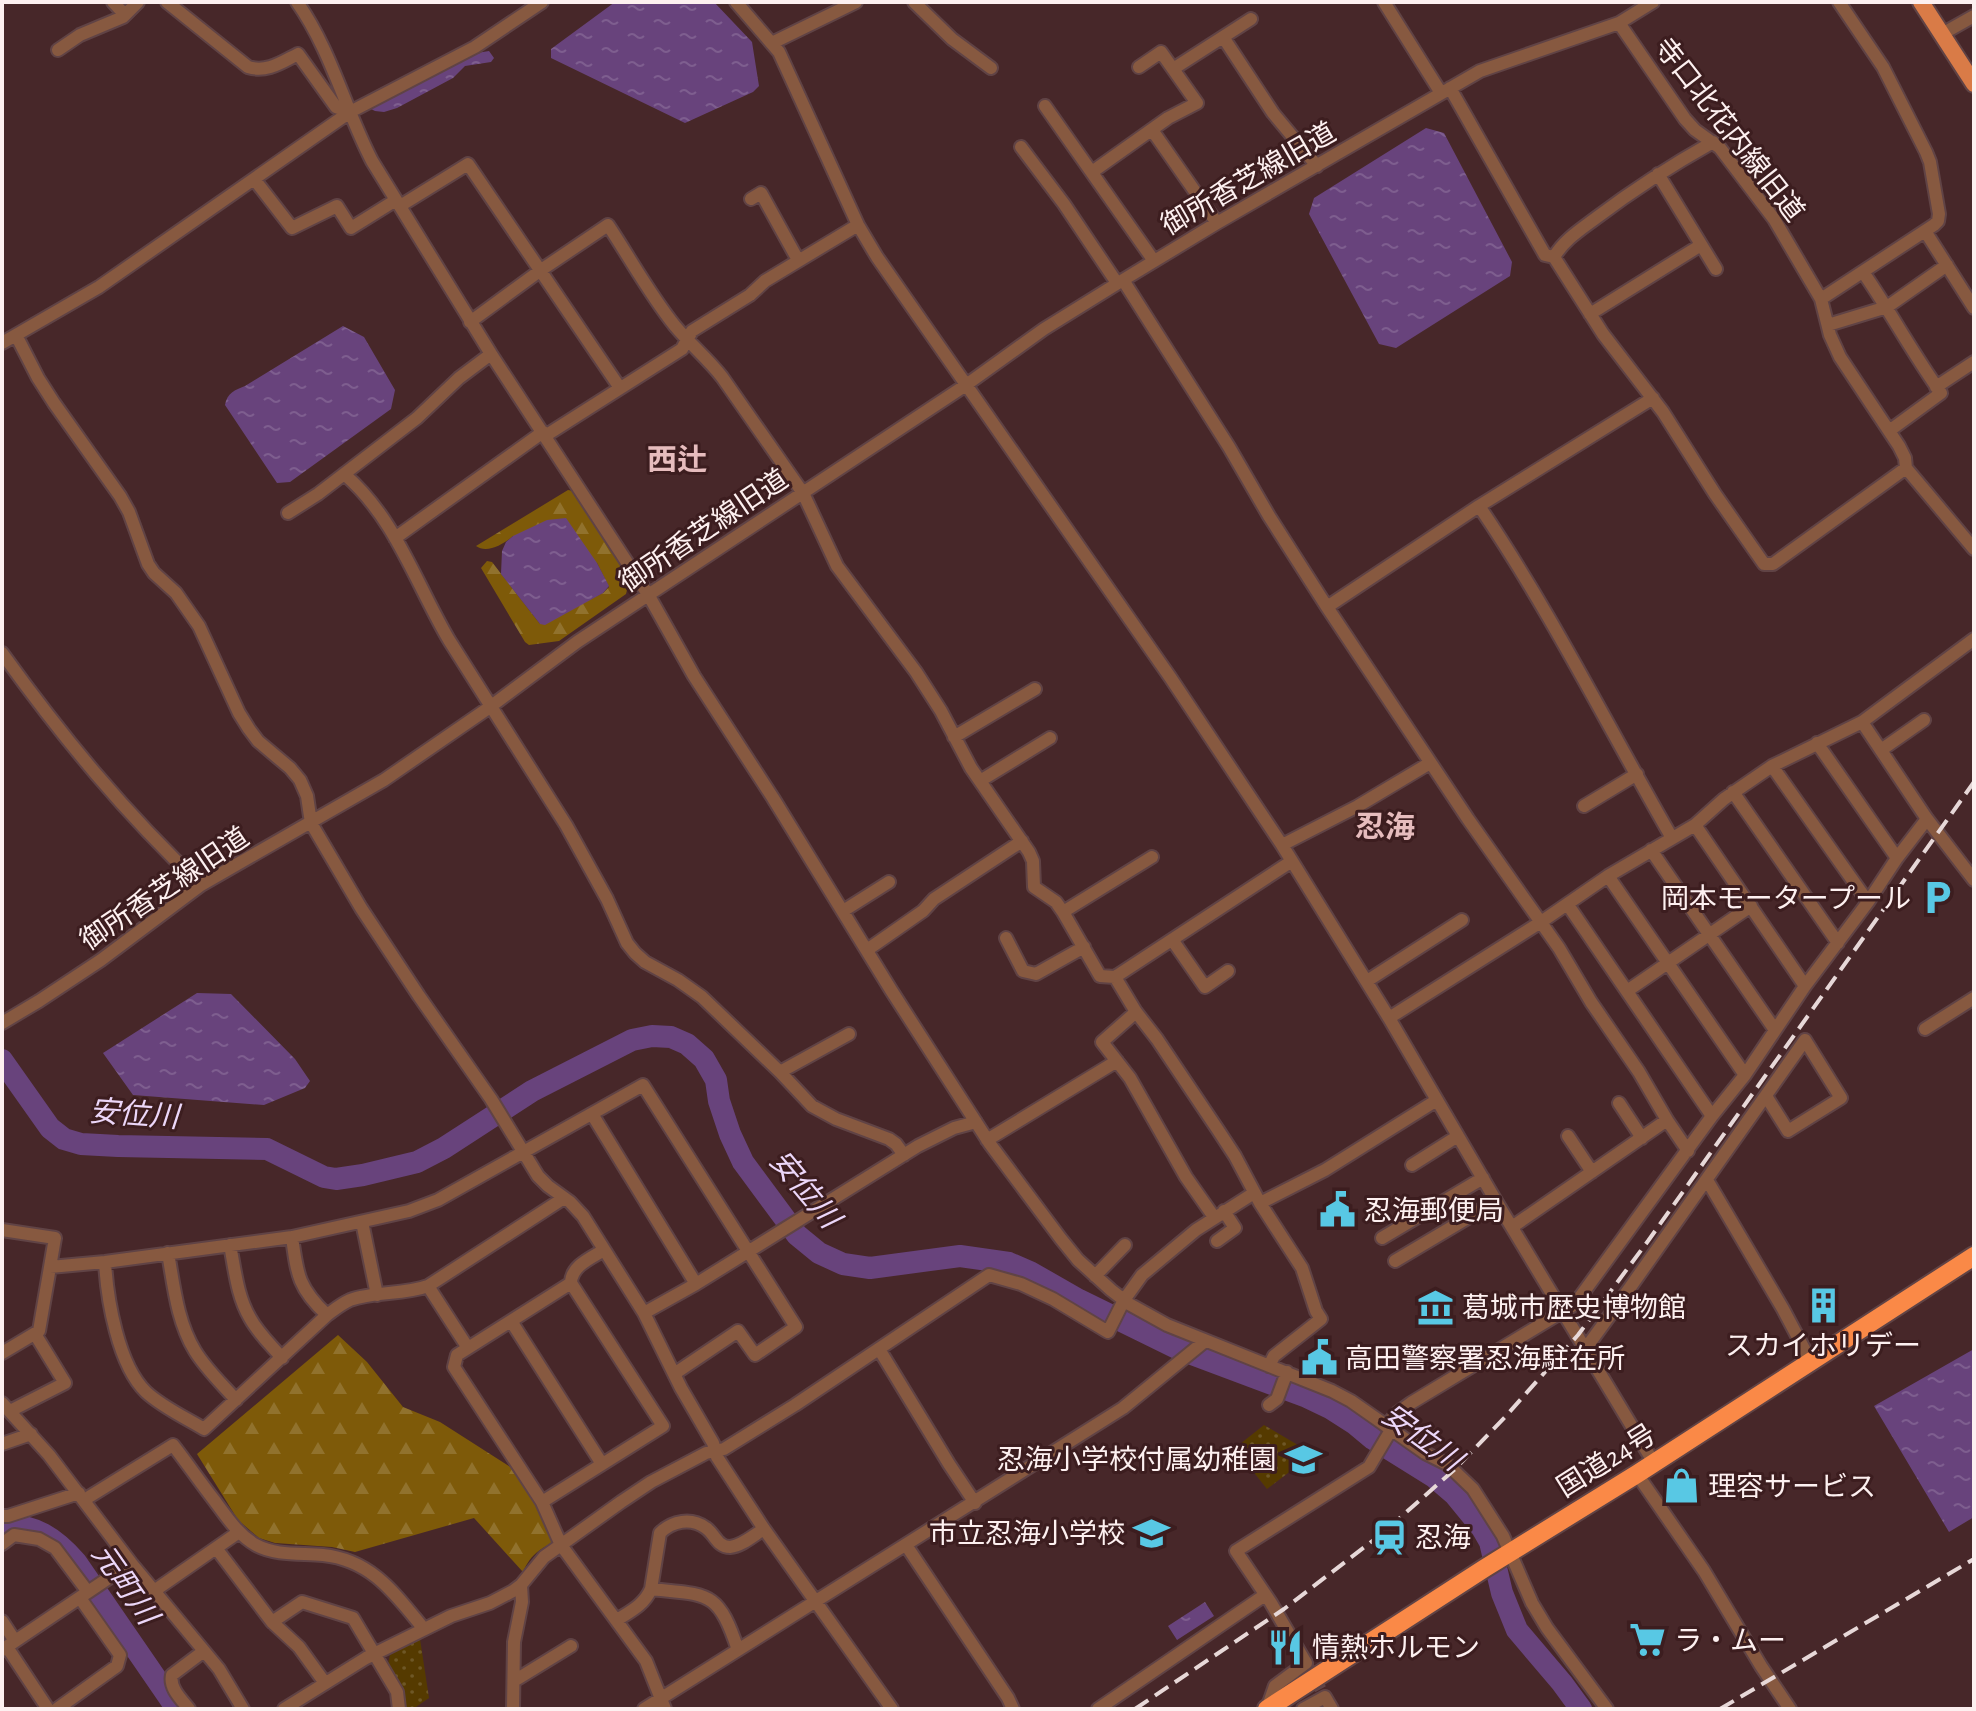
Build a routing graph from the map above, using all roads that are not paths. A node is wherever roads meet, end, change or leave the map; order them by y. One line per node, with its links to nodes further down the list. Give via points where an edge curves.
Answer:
1 (113, 2): 13 (street)
2 (138, 2): 13 (street)
3 (167, 2): 27 (street, via 248,67 271,67 298,54 336,107)
4 (297, 2): 27 (street)
5 (542, 2): 27 (street, via 475,47)
6 (736, 2): 19 (street)
7 (856, 2): 19 (street)
8 (914, 2): 22 (street)
9 (1384, 2): 25 (street)
10 (1653, 2): 16 (street)
11 (1839, 2): 39 (street, via 1883,67 1930,162 1939,214)
12 (1921, 2): 17 (main road)
13 (125, 15): 20 (street)
14 (1974, 16): 17 (street)
15 (1251, 19): 18 (street)
16 (1619, 23): 25 (street, 御所香芝線旧道, via 1497,64); 29 (street, 寺口北花内線旧道, via 1685,119)
17 (1942, 34): 24 (main road)
18 (1223, 37): 23 (street); 31 (street, via 1273,113)
19 (772, 43): 38 (street)
20 (58, 50)
21 (1139, 67): 23 (street, via 1161,52)
22 (991, 68)
23 (1173, 69): 28 (street, via 1197,103)
24 (1974, 84)
25 (1446, 90): 31 (street, 御所香芝線旧道); 41 (street, via 1545,255)
26 (1045, 106): 32 (street)
27 (350, 112): 34 (street); 36 (street)
28 (1152, 130): 32 (street); 37 (street)
29 (1713, 142): 33 (street); 49 (street, 寺口北花内線旧道, via 1774,219)
30 (1021, 147): 48 (street)
31 (1317, 166): 37 (street, 御所香芝線旧道)
32 (1092, 172): 43 (street)
33 (1658, 174): 40 (street); 41 (street, via 1561,245)
34 (254, 179): 36 (street, via 292,228 337,206 351,228); 55 (street, via 99,287)
35 (751, 199): 42 (street, via 761,193)
36 (398, 203): 46 (street, via 468,164); 53 (street)
37 (1217, 223): 43 (street, 御所香芝線旧道)
38 (858, 225): 42 (street); 59 (street)
39 (1925, 231): 44 (street); 47 (street)
40 (1701, 245): 45 (street); 52 (street)
41 (1554, 257): 52 (street)
42 (798, 260): 56 (street, via 692,331)
43 (1154, 261): 48 (street, 御所香芝線旧道)
44 (1947, 265): 50 (street); 51 (street)
45 (1716, 269)
46 (541, 270): 53 (street); 56 (street, via 608,225); 61 (street)
47 (1863, 272): 49 (street); 50 (street)
48 (1120, 281): 59 (street, 御所香芝線旧道); 73 (street)
49 (1821, 299): 54 (street, 寺口北花内線旧道)
50 (1887, 307): 54 (street); 60 (street)
51 (1974, 308)
52 (1590, 314): 62 (street)
53 (470, 322): 57 (street)
54 (1828, 325): 63 (street, 寺口北花内線旧道, via 1840,357)
55 (7, 338): 91 (street, via 124,504 148,564 199,626 244,721 300,780)
56 (687, 340): 61 (street, via 682,349); 67 (street, via 722,377)
57 (491, 354): 64 (street); 66 (street)
58 (1974, 362): 60 (street)
59 (966, 385): 67 (street, 御所香芝線旧道); 95 (street)
60 (1936, 387): 63 (street, via 1941,393)
61 (620, 388): 64 (street)
62 (1653, 398): 65 (street, via 1764,564 1773,564); 68 (street)
63 (1889, 431): 65 (street, 寺口北花内線旧道)
64 (544, 434): 70 (street); 72 (street)
65 (1906, 468): 71 (street, 寺口北花内線旧道)
66 (344, 474): 69 (street); 70 (street, via 376,506)
67 (803, 493): 72 (street, 御所香芝線旧道); 80 (street, via 837,566 916,672)
68 (1479, 506): 73 (street); 86 (street, via 1523,572)
69 (288, 513)
70 (395, 538): 77 (street)
71 (1974, 549)
72 (649, 596): 77 (street, 御所香芝線旧道); 107 (street)
73 (1327, 607): 84 (street)
74 (1974, 639): 79 (street)
75 (2, 653): 103 (street, via 105,786)
76 (1035, 689): 80 (street)
77 (490, 707): 91 (street, 御所香芝線旧道); 131 (street, via 566,825 627,943 645,962 702,997)
78 (1924, 720): 83 (street)
79 (1862, 722): 82 (street); 83 (street)
80 (954, 737): 87 (street)
81 (1050, 738): 87 (street)
82 (1817, 743): 85 (street); 98 (street)
83 (1881, 750): 90 (street)
84 (1430, 763): 95 (street); 110 (street)
85 (1772, 766): 88 (street); 104 (street)
86 (1637, 774): 89 (street); 93 (street)
87 (980, 781): 94 (street)
88 (1733, 792): 92 (street); 114 (street)
89 (1584, 806)
90 (1927, 819): 98 (street); 101 (street)
91 (311, 823): 103 (street, 御所香芝線旧道); 145 (street)
92 (1695, 825): 93 (street); 106 (street)
93 (1672, 838): 96 (street)
94 (1022, 841): 108 (street, via 1033,861 1034,887); 116 (street)
95 (1282, 845): 99 (street)
96 (1651, 850): 100 (street); 111 (street)
97 (1152, 857): 108 (street)
98 (1897, 858): 104 (street)
99 (1292, 861): 113 (street); 120 (street)
100 (1608, 876): 105 (street); 117 (street)
101 (1974, 880)
102 (889, 882): 107 (street)
103 (201, 885): 126 (street, 御所香芝線旧道, via 101,960)
104 (1868, 902): 114 (street)
105 (1568, 905): 110 (street); 122 (street)
106 (1751, 906): 111 (street); 121 (street)
107 (843, 911): 116 (street)
108 (1063, 912): 115 (street)
109 (1462, 920): 120 (street)
110 (1541, 922): 125 (street); 138 (street)
111 (1709, 935): 117 (street); 128 (street)
112 (1006, 938): 115 (street, via 1023,971 1036,974)
113 (1173, 941): 118 (street, via 1205,987); 119 (street)
114 (1838, 943): 121 (street)
115 (1084, 947): 119 (street, via 1100,976)
116 (867, 950): 139 (street)
117 (1668, 963): 122 (street); 132 (street)
118 (1228, 971)
119 (1115, 977): 124 (street)
120 (1367, 981): 125 (street)
121 (1805, 986): 128 (street)
122 (1627, 991): 137 (street)
123 (1974, 998): 127 (street)
124 (1136, 1012): 130 (street, via 1102,1042); 152 (street, via 1235,1156)
125 (1389, 1018): 134 (street)
126 (2, 1023)
127 (1925, 1029)
128 (1775, 1030): 132 (street)
129 (849, 1034): 131 (street)
130 (1117, 1061): 143 (street); 154 (street, via 1186,1177)
131 (780, 1072): 146 (street, via 823,1114 889,1139)
132 (1745, 1075): 137 (street)
133 (1766, 1096): 133 (street, via 1805,1040 1841,1098 1788,1131); 150 (street)
134 (1437, 1100): 140 (street); 152 (street, via 1325,1170)
135 (1619, 1103): 142 (street)
136 (592, 1114): 145 (street); 164 (street, via 643,1085); 172 (street)
137 (1712, 1116): 144 (street)
138 (1667, 1120): 142 (street); 144 (street)
139 (976, 1122): 143 (street); 146 (street)
140 (1458, 1136): 147 (street); 149 (street)
141 (1568, 1136): 148 (street)
142 (1642, 1138): 148 (street)
143 (987, 1140): 170 (street)
144 (1688, 1151): 176 (street, via 1575,1304)
145 (523, 1152): 151 (street, via 538,1176); 155 (street, via 438,1200)
146 (904, 1155): 164 (street)
147 (1412, 1165)
148 (1592, 1172): 156 (street)
149 (1483, 1178): 153 (street); 159 (street)
150 (1707, 1180): 183 (street); 187 (street)
151 (564, 1198): 163 (street, via 583,1216); 173 (street)
152 (1257, 1198): 154 (street); 188 (street, via 1302,1268 1321,1319 1274,1356)
153 (1496, 1201): 156 (street); 167 (street, via 1438,1227)
154 (1219, 1214): 160 (street, via 1235,1228); 175 (street, via 1148,1269)
155 (362, 1222): 158 (street); 174 (street)
156 (1512, 1227): 176 (street)
157 (2, 1230): 169 (street, via 55,1238)
158 (292, 1237): 161 (street); 178 (street, via 302,1286)
159 (1382, 1238)
160 (1217, 1241)
161 (230, 1245): 165 (street); 186 (street, via 245,1308)
162 (1125, 1245): 170 (street)
163 (604, 1250): 171 (street, via 572,1272); 177 (street)
164 (747, 1252): 172 (street); 189 (street, via 796,1327 755,1355 738,1331)
165 (168, 1253): 168 (street); 191 (street, via 177,1307 189,1339)
166 (1974, 1256): 187 (highway, 国道24号)
167 (1403, 1261)
168 (105, 1262): 169 (street); 191 (street, via 110,1313 128,1364 146,1392 204,1429)
169 (50, 1267): 180 (street)
170 (1095, 1276): 175 (street)
171 (571, 1283): 179 (street); 199 (street, via 663,1426)
172 (696, 1284): 177 (street)
173 (428, 1286): 174 (street); 182 (street)
174 (377, 1295): 178 (street, via 348,1301)
175 (1123, 1303): 181 (street); 184 (street, via 1108,1332 1053,1299 989,1275)
176 (1563, 1311): 183 (street); 194 (street, via 1411,1403 1396,1414)
177 (644, 1313): 189 (street)
178 (327, 1315): 186 (street)
179 (511, 1321): 182 (street); 199 (street)
180 (35, 1334): 185 (street); 193 (street, via 65,1383)
181 (1202, 1344): 188 (street); 203 (street, via 1123,1408)
182 (468, 1348): 202 (street, via 457,1355 454,1367)
183 (1586, 1348): 198 (street)
184 (879, 1349): 197 (street); 203 (street)
185 (2, 1353)
186 (282, 1358): 191 (street)
187 (1811, 1362): 198 (highway, 国道24号)
188 (1269, 1366): 190 (street)
189 (674, 1374): 197 (street)
190 (1286, 1375): 192 (street); 194 (street, via 1351,1401)
191 (236, 1400)
192 (1274, 1401)
193 (6, 1407): 195 (street)
194 (1389, 1430): 211 (street, via 1466,1480 1493,1518); 217 (street, via 1369,1467 1236,1551)
195 (31, 1434): 196 (street); 201 (street)
196 (2, 1444)
197 (715, 1450): 205 (street); 208 (street, via 651,1482)
198 (1654, 1463): 200 (highway, 国道24号)
199 (602, 1464): 202 (street)
200 (1637, 1474): 211 (highway, 国道24号); 246 (street)
201 (82, 1497): 204 (street); 206 (street, via 173,1445); 212 (street)
202 (542, 1502): 208 (street)
203 (975, 1503): 209 (street)
204 (2, 1516)
205 (764, 1529): 214 (street, via 729,1547 704,1526 673,1523 660,1533); 218 (street)
206 (239, 1532): 210 (street); 222 (street, via 267,1550 324,1555 361,1566 391,1589)
207 (2, 1544): 216 (street, via 14,1535 55,1548)
208 (561, 1545): 213 (street); 219 (street)
209 (906, 1545): 218 (street); 240 (street)
210 (216, 1548): 215 (street); 221 (street)
211 (1508, 1554): 242 (highway, 国道24号); 245 (street, via 1547,1628)
212 (131, 1563): 215 (street); 216 (street)
213 (521, 1585): 222 (street); 228 (street)
214 (651, 1589): 219 (street, via 645,1601); 225 (street, via 710,1600 722,1611)
215 (154, 1591): 226 (street)
216 (84, 1595): 223 (street); 232 (street, via 120,1655 117,1666)
217 (1265, 1595): 241 (street); 242 (street, via 1306,1663 1275,1686)
218 (816, 1602): 225 (street); 239 (street)
219 (617, 1620): 230 (street, via 646,1661)
220 (2, 1621): 223 (street)
221 (272, 1622): 227 (street, via 302,1602 353,1618); 229 (street)
222 (424, 1629): 227 (street)
223 (8, 1646): 231 (street)
224 (571, 1646): 228 (street)
225 (738, 1650): 230 (street)
226 (204, 1651): 233 (street, via 172,1675 172,1687); 234 (street)
227 (375, 1653): 229 (street); 236 (street, via 397,1692)
228 (514, 1681): 237 (street)
229 (325, 1683): 235 (street)
230 (663, 1704): 238 (street)
231 (48, 1709)
232 (57, 1709)
233 (189, 1709)
234 (243, 1709)
235 (284, 1709)
236 (399, 1709)
237 (513, 1709)
238 (644, 1709)
239 (892, 1709)
240 (1013, 1709)
241 (1098, 1709)
242 (1267, 1709)
243 (1303, 1709): 244 (street, via 1325,1697)
244 (1332, 1709)
245 (1607, 1709)
246 (1790, 1709)

